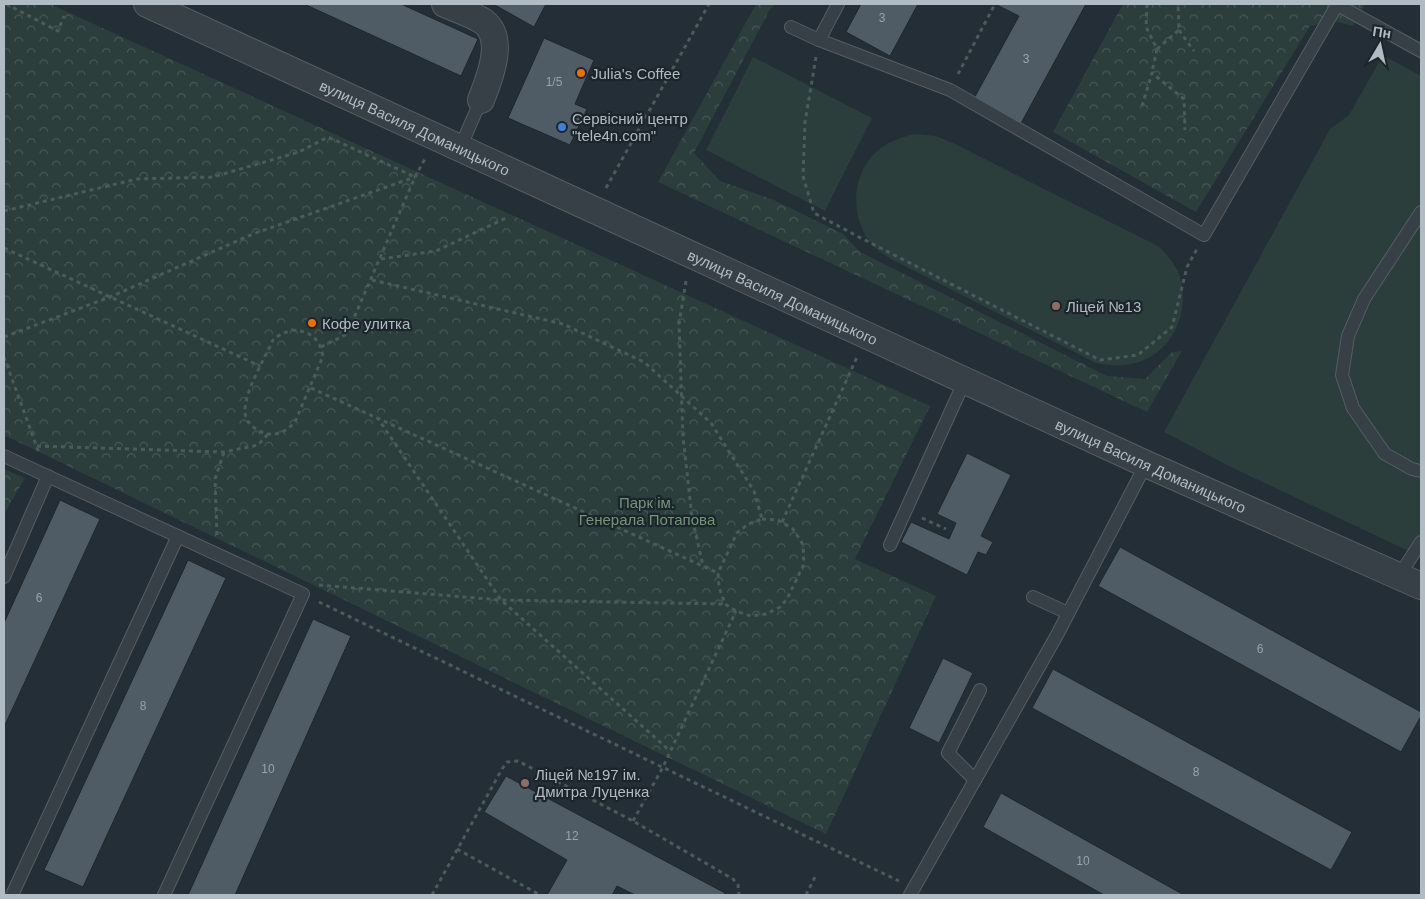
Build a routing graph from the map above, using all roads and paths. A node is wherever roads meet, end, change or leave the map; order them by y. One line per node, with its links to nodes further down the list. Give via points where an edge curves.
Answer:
1 (6, 4): 10 (path, via 58,31)
2 (147, 4): 22 (street, вулиця Василя Доманицького)
3 (445, 4): 19 (street, via 485,23 494,38 491,72)
4 (710, 4): 24 (path)
5 (838, 4): 13 (lane)
6 (995, 4): 18 (path)
7 (1147, 4): 14 (path, via 1146,27)
8 (1178, 4): 12 (path)
9 (1337, 4): 15 (lane); 28 (lane)
10 (64, 16)
11 (791, 27): 13 (lane)
12 (1179, 30): 14 (path); 16 (path)
13 (818, 40): 18 (lane); 28 (path, via 805,122 803,176 814,213 1091,356 1100,360 1138,355 1172,327 1188,267)
14 (1157, 49): 17 (path)
15 (1421, 50)
16 (1194, 51)
17 (1152, 73): 20 (path); 21 (path, via 1184,99)
18 (950, 90): 28 (lane)
19 (481, 100): 22 (lane)
20 (1142, 106)
21 (1184, 130)
22 (448, 142): 23 (path); 34 (street, вулиця Василя Доманицького)
23 (415, 177): 25 (path, via 328,137 299,152 213,177 138,179); 30 (path); 33 (path, via 253,234)
24 (605, 191)
25 (4, 211)
26 (1421, 212): 48 (lane, via 1364,299 1348,336 1342,374 1353,408 1385,454)
27 (506, 218): 30 (path, via 436,251)
28 (1204, 234)
29 (4, 248): 33 (path)
30 (380, 260): 31 (path)
31 (372, 280): 36 (path, via 347,334); 41 (path, via 563,324 644,362)
32 (686, 282): 41 (path, via 679,324)
33 (110, 297): 35 (path); 38 (path)
34 (867, 335): 39 (street, вулиця Василя Доманицького); 51 (path)
35 (4, 337)
36 (321, 347): 38 (path, via 314,337 292,330 273,340); 40 (path, via 323,356)
37 (4, 357): 44 (path)
38 (260, 366): 43 (path, via 246,399 244,413 250,424)
39 (965, 380): 47 (street, вулиця Василя Доманицького); 56 (lane)
40 (311, 388): 42 (path); 43 (path, via 295,422 279,434)
41 (682, 396): 50 (path, via 711,423 754,491); 58 (path, via 692,517)
42 (376, 417): 58 (path); 65 (path)
43 (268, 434): 45 (path, via 258,445)
44 (37, 446): 45 (path); 49 (path)
45 (224, 452): 57 (path, via 215,479)
46 (4, 456): 49 (lane)
47 (1146, 464): 61 (street, вулиця Василя Доманицького); 68 (lane)
48 (1421, 471)
49 (48, 476): 54 (lane); 60 (lane)
50 (762, 519): 51 (path); 59 (path, via 737,533)
51 (782, 522): 67 (path, via 802,543 804,554 804,566 787,599 766,614 751,616)
52 (936, 525): 53 (path)
53 (946, 530)
54 (178, 536): 57 (lane); 77 (lane)
55 (1421, 542): 61 (lane)
56 (890, 545)
57 (218, 555): 63 (lane)
58 (703, 567): 59 (path)
59 (718, 573): 66 (path)
60 (4, 577)
61 (1410, 581)
62 (315, 585): 65 (path)
63 (303, 594): 71 (path); 78 (lane)
64 (1033, 597): 68 (lane)
65 (501, 600): 66 (path); 70 (path)
66 (725, 604): 67 (path)
67 (736, 611): 70 (path)
68 (1068, 613): 72 (lane)
69 (980, 690): 72 (lane, via 948,753)
70 (670, 752): 71 (path)
71 (663, 767): 73 (path); 76 (path)
72 (975, 780): 76 (lane)
73 (633, 821): 74 (path, via 518,761 507,762); 81 (path, via 733,879 738,884)
74 (457, 849): 79 (path); 80 (path)
75 (814, 877): 82 (path)
76 (912, 892)
77 (12, 895)
78 (164, 895)
79 (432, 895)
80 (540, 895)
81 (739, 895)
82 (806, 895)

